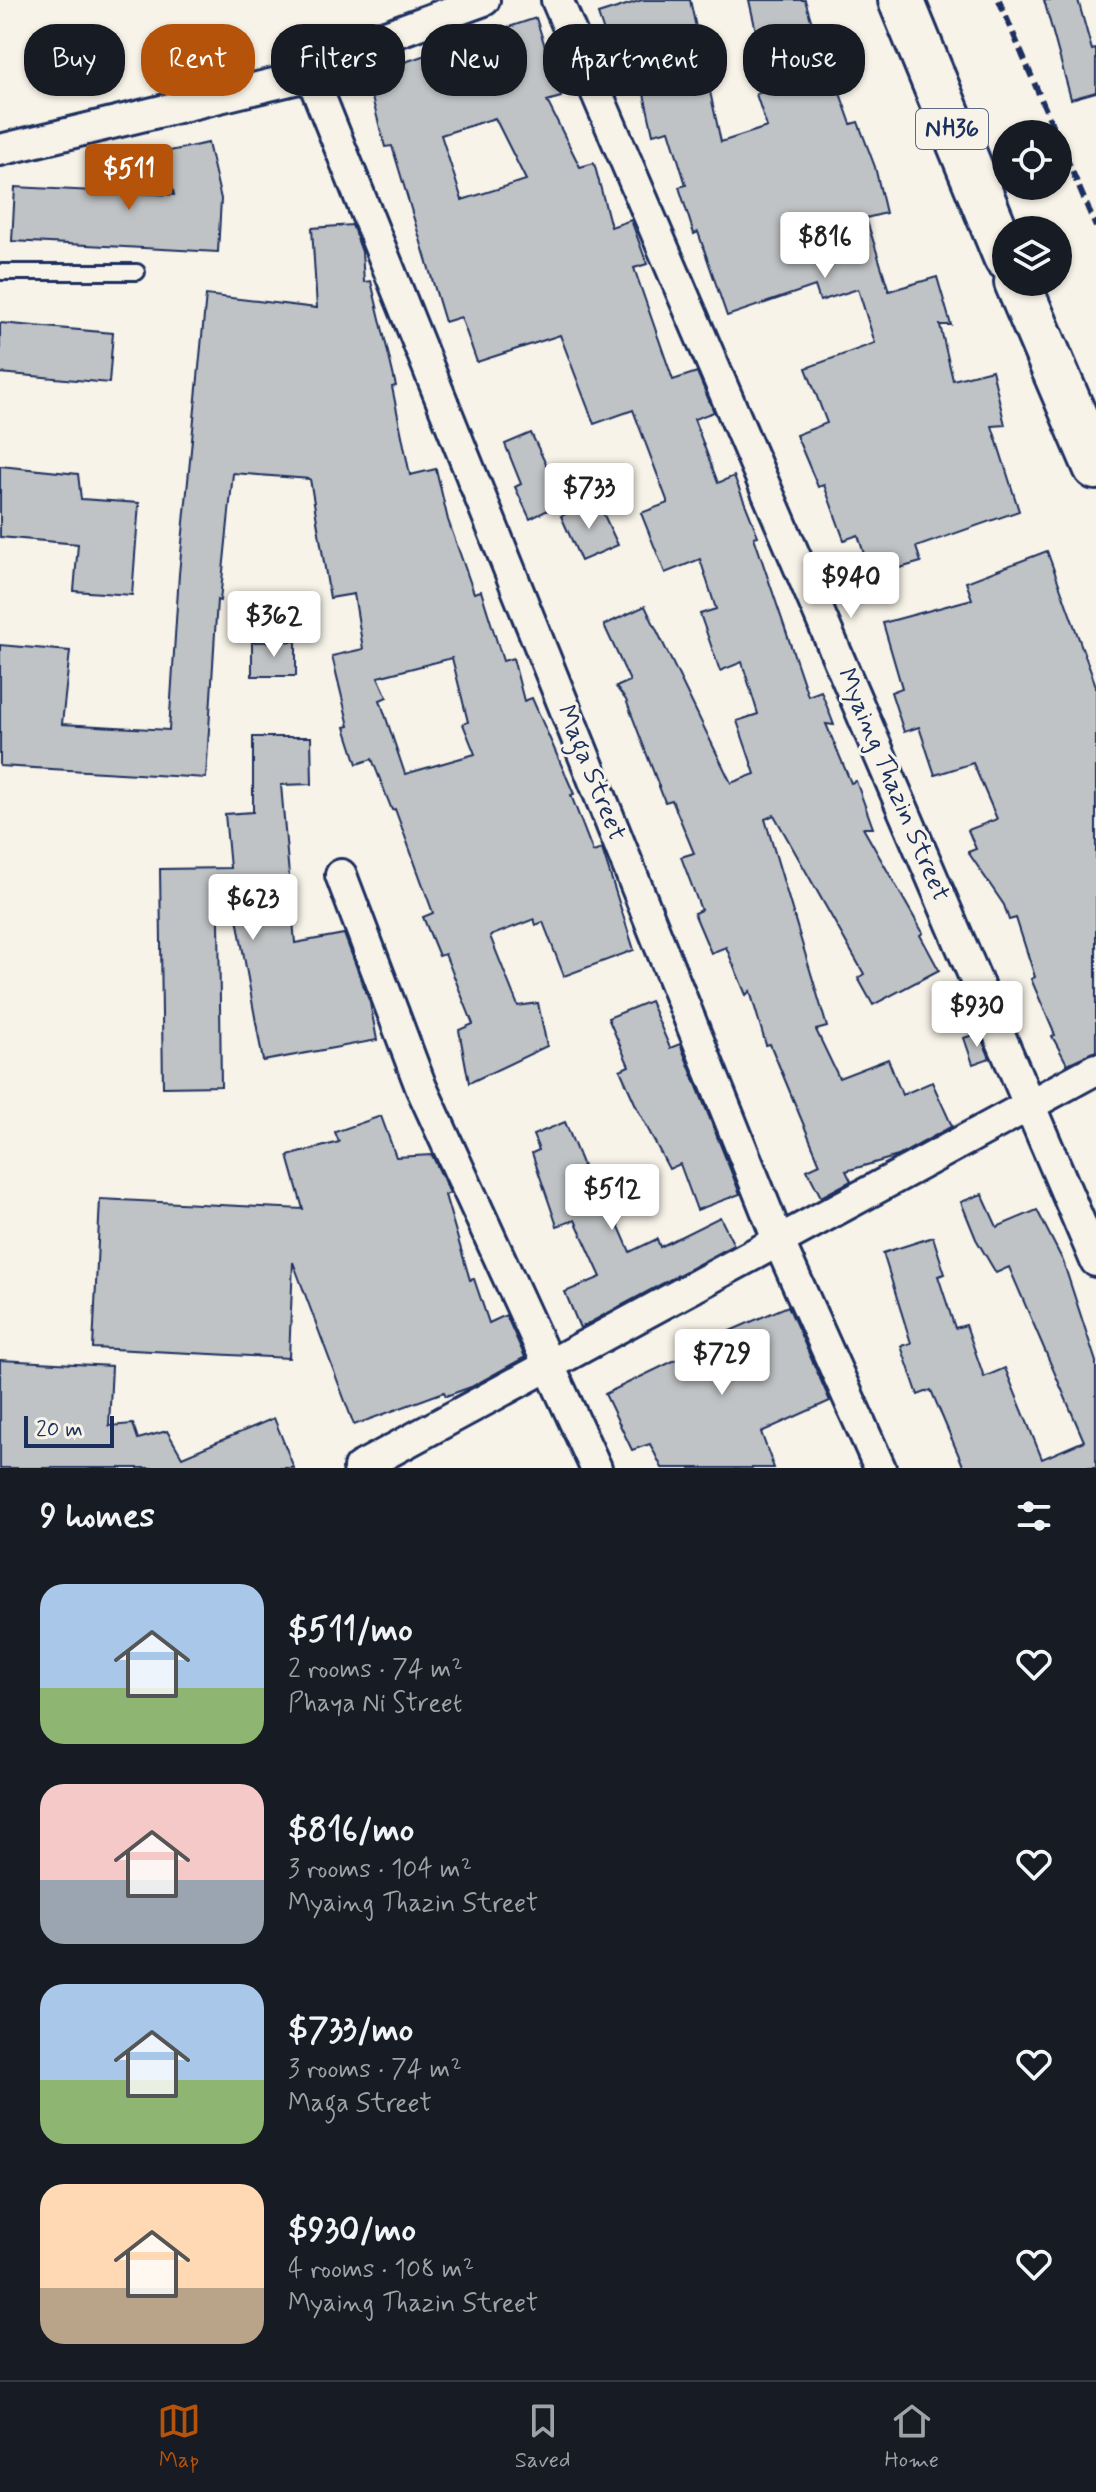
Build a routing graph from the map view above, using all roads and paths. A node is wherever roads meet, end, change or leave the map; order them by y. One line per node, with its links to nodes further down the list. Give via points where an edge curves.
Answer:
1 (484, 0): 4 (street)
2 (557, 0): 15 (street, Myaing Thazin Street)
3 (901, 0): 8 (highway, NH36)
4 (405, 29)
5 (271, 85): 7 (street)
6 (319, 96): 16 (street, Maga Street)
7 (0, 150)
8 (992, 223)
9 (0, 272): 10 (lane)
10 (137, 272)
11 (1023, 296): 12 (highway)
12 (1096, 467)
13 (341, 875): 18 (street, via 421,1087)
14 (1096, 1069): 15 (street)
15 (1030, 1107): 16 (street); 17 (street, Myaing Thazin Street)
16 (779, 1242): 18 (street); 21 (street, Maga Street)
17 (1096, 1261)
18 (550, 1365): 19 (street); 20 (street)
19 (359, 1468)
20 (596, 1468)
21 (880, 1468)

